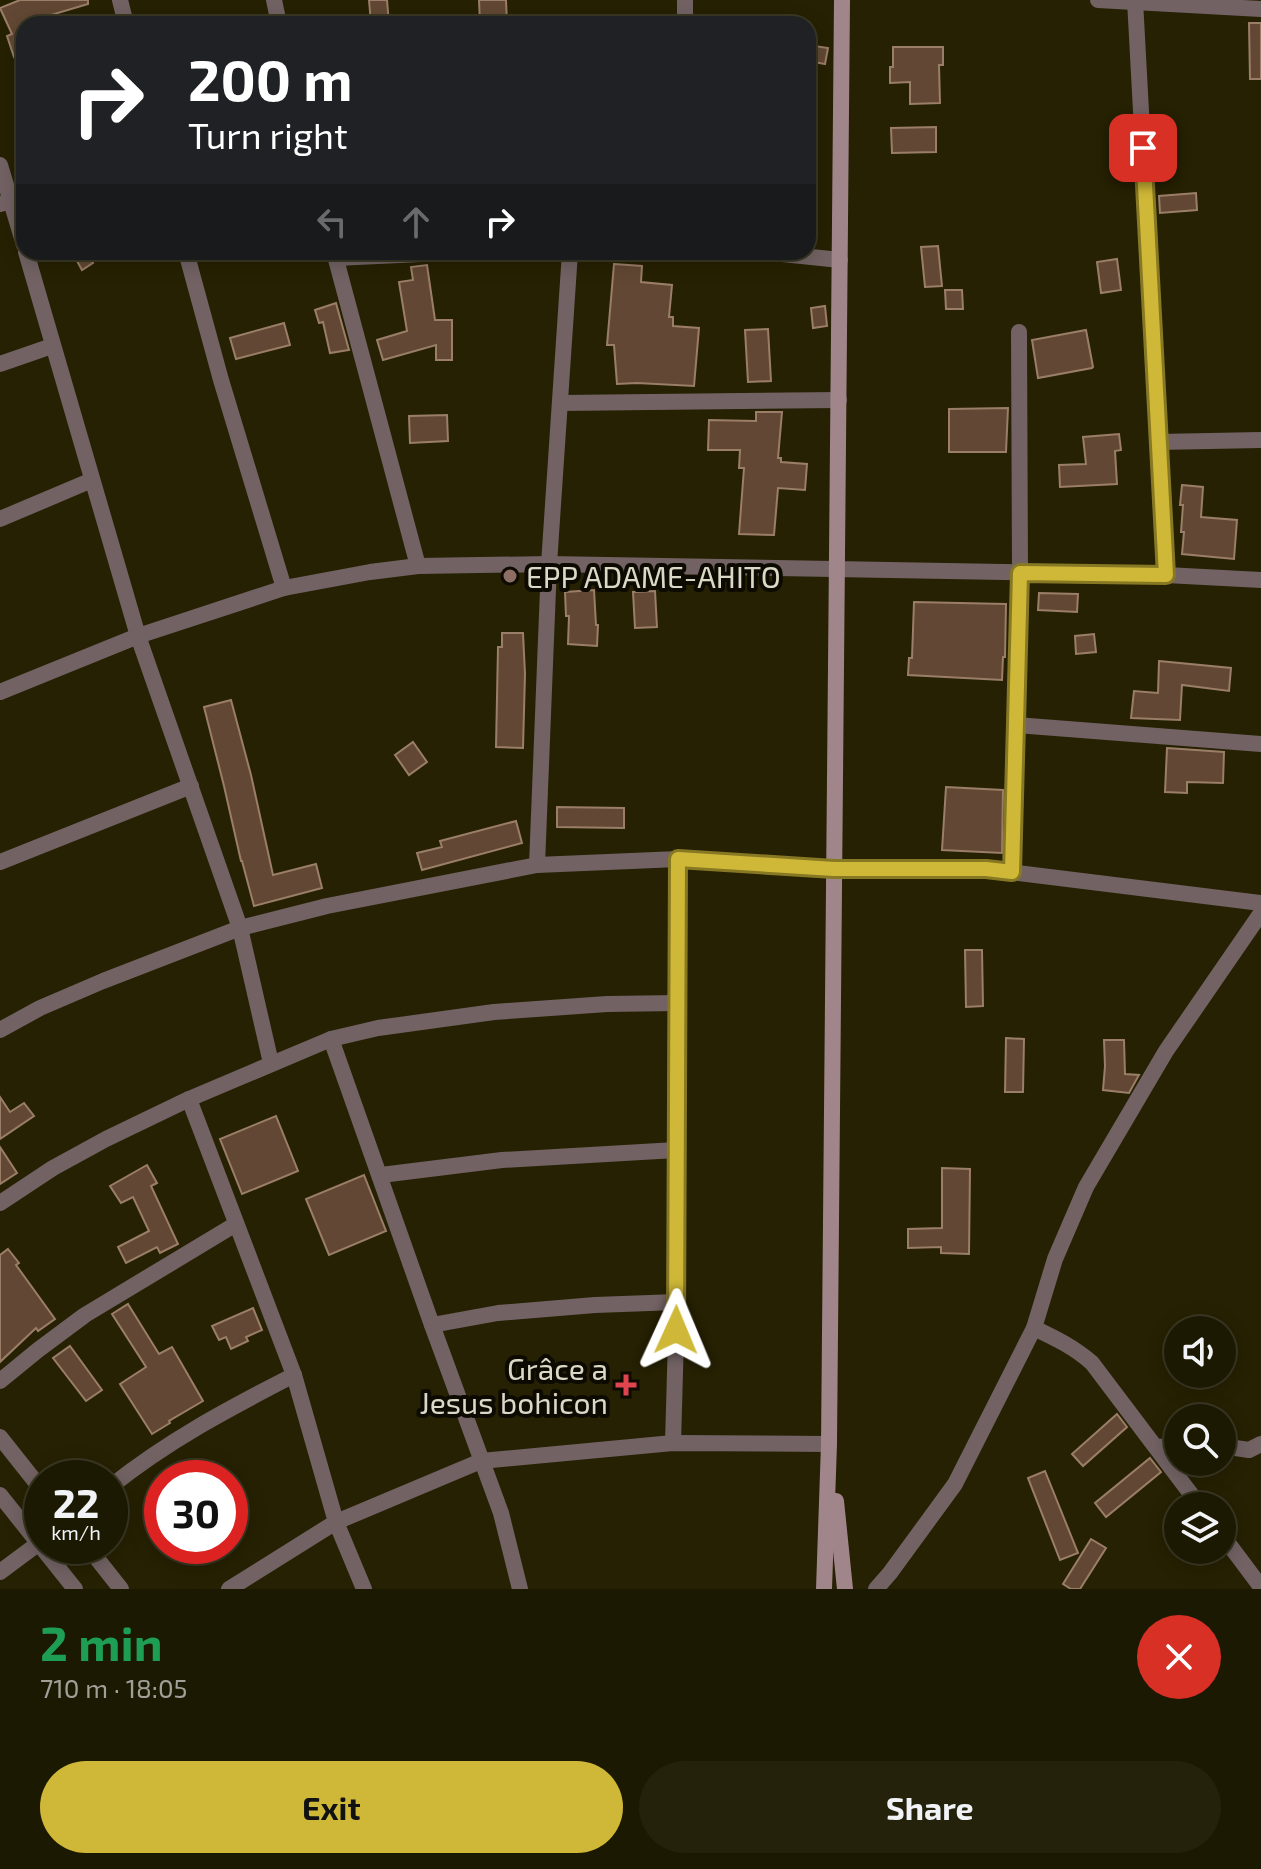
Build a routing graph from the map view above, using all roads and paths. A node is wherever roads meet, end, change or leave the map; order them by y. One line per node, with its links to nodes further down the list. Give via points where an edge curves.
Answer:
1 (842, 0): 12 (main road)
2 (1098, 0): 3 (street)
3 (1135, 2): 4 (street); 19 (street)
4 (1261, 9)
5 (0, 165): 6 (street)
6 (12, 201)
7 (816, 258): 12 (street)
8 (28, 260): 14 (street)
9 (188, 260): 28 (street)
10 (336, 260): 23 (street)
11 (569, 260): 17 (street)
12 (840, 260): 16 (main road)
13 (1019, 332): 25 (street)
14 (52, 346): 15 (street); 20 (street)
15 (0, 364)
16 (839, 400): 17 (street); 24 (main road)
17 (560, 403): 22 (street)
18 (1261, 440): 19 (street)
19 (1158, 442): 26 (street)
20 (92, 480): 21 (street); 29 (street)
21 (0, 519)
22 (549, 564): 23 (street); 24 (street); 36 (street)
23 (418, 566): 28 (street)
24 (837, 569): 25 (street); 37 (main road)
25 (1020, 573): 26 (street); 31 (street)
26 (1166, 575): 27 (street)
27 (1261, 580)
28 (284, 588): 29 (street)
29 (138, 636): 30 (street); 33 (street)
30 (0, 692)
31 (1016, 725): 32 (street); 38 (street)
32 (1261, 744)
33 (191, 786): 35 (street); 41 (street)
34 (678, 859): 36 (street); 37 (street); 42 (street)
35 (0, 862)
36 (537, 865): 41 (street)
37 (834, 869): 38 (street); 58 (main road)
38 (1012, 872): 39 (street)
39 (1261, 903)
40 (1261, 913): 53 (street, via 1166,1051 1086,1187 1055,1259)
41 (240, 928): 43 (street, via 78,991); 45 (street)
42 (678, 1003): 44 (street, via 494,1012); 47 (street)
43 (0, 1030)
44 (331, 1039): 45 (street); 48 (street)
45 (271, 1063): 46 (street)
46 (189, 1099): 49 (street, via 53,1168); 50 (street)
47 (676, 1150): 48 (street, via 502,1160); 51 (street)
48 (381, 1175): 52 (street)
49 (0, 1203)
50 (236, 1224): 54 (street); 55 (street, via 85,1315)
51 (677, 1302): 52 (street, via 498,1313); 57 (street)
52 (432, 1325): 63 (street)
53 (1034, 1328): 60 (street, via 1092,1363); 83 (street, via 955,1484)
54 (294, 1375): 65 (street, via 167,1444); 68 (street)
55 (0, 1381)
56 (0, 1437): 64 (street)
57 (673, 1443): 58 (street); 63 (street)
58 (829, 1444): 81 (main road); 82 (main road)
59 (1261, 1444): 62 (street)
60 (1156, 1447): 61 (street); 66 (street)
61 (1164, 1447)
62 (1236, 1448)
63 (481, 1461): 68 (street); 80 (street)
64 (24, 1467)
65 (128, 1473)
66 (1190, 1492)
67 (0, 1495): 69 (street)
68 (336, 1522): 78 (street); 79 (street)
69 (24, 1525)
70 (24, 1554): 74 (street)
71 (1236, 1554): 75 (street)
72 (55, 1564): 76 (street)
73 (101, 1564): 77 (street)
74 (0, 1572)
75 (1261, 1587)
76 (75, 1589)
77 (121, 1589)
78 (229, 1589)
79 (364, 1589)
80 (520, 1589)
81 (824, 1589)
82 (845, 1589)
83 (876, 1589)

